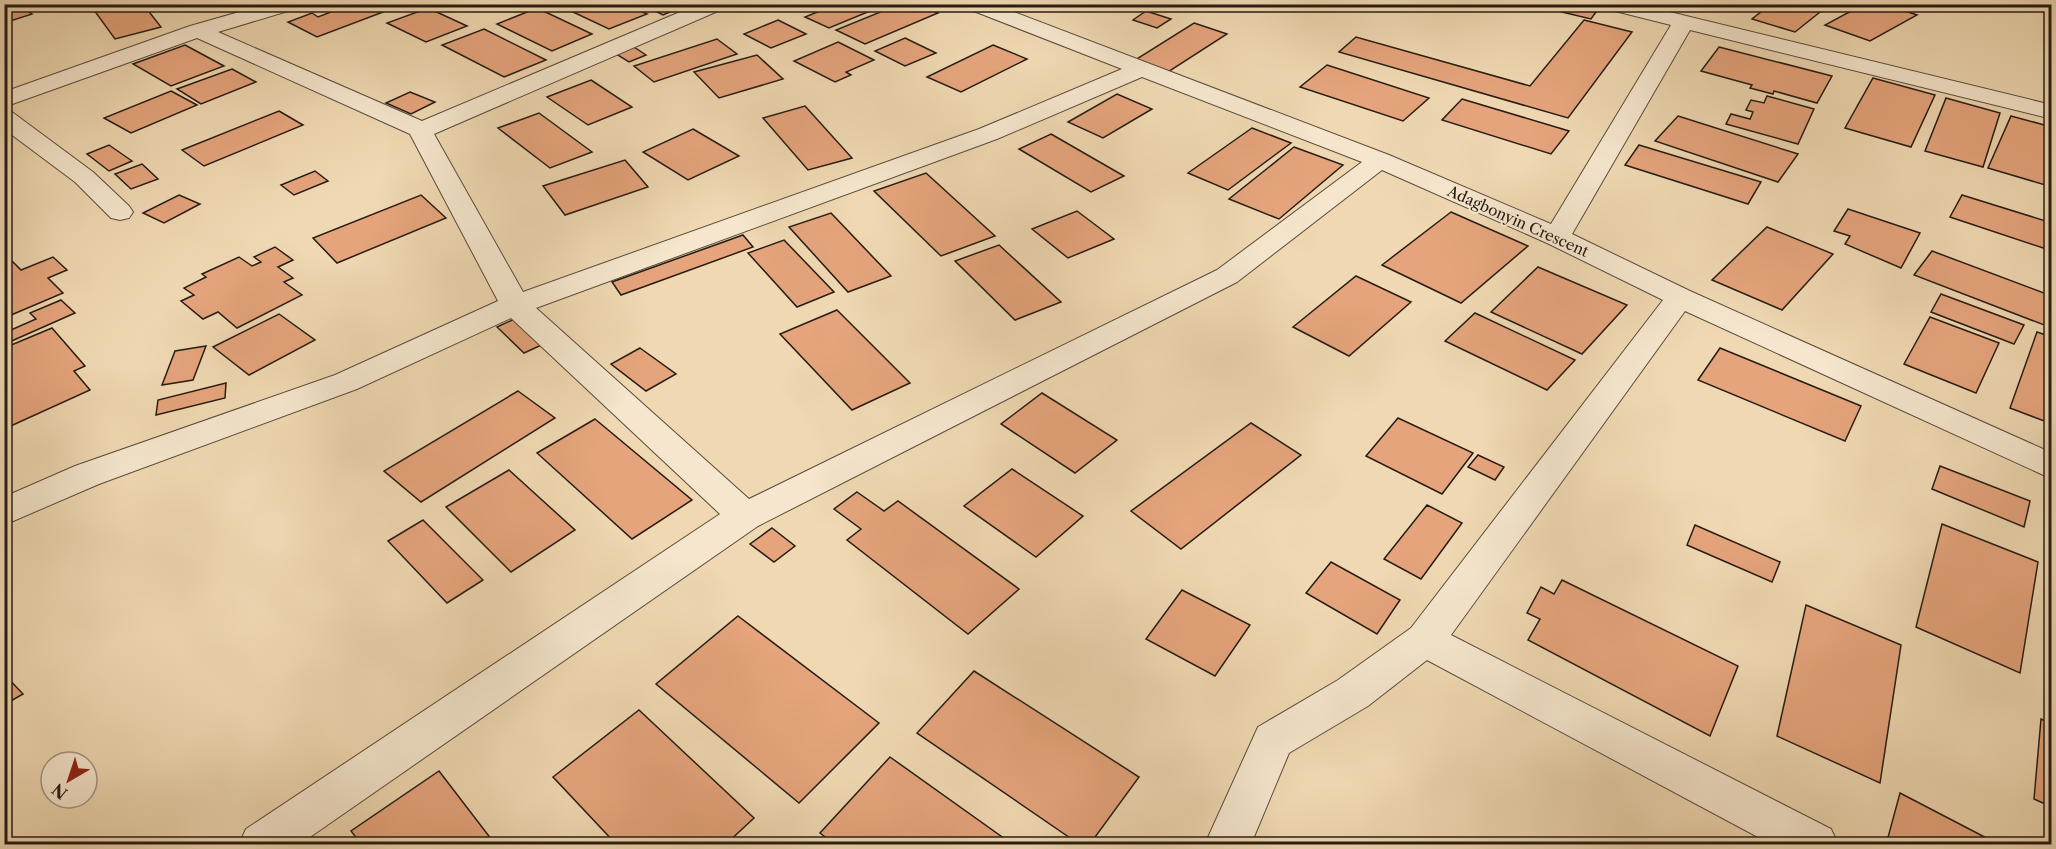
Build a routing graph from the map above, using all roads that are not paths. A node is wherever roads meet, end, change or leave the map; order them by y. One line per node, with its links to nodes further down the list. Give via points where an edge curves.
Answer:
1 (291, 4): 6 (street)
2 (718, 4): 11 (street)
3 (973, 4): 7 (street, Adagbonyin Crescent)
4 (1610, 4): 5 (street)
5 (1683, 23): 9 (street); 14 (street)
6 (198, 31): 8 (street); 11 (street)
7 (1139, 70): 12 (street, Adagbonyin Crescent); 16 (street, via 988,134)
8 (4, 100)
9 (2052, 112)
10 (4, 117): 13 (street, via 84,177)
11 (422, 130): 16 (street)
12 (1380, 160): 14 (street, Adagbonyin Crescent); 19 (street, via 1227,276)
13 (120, 212)
14 (1557, 237): 15 (street, Adagbonyin Crescent)
15 (1680, 297): 17 (street, Adagbonyin Crescent); 20 (street)
16 (515, 305): 18 (street, via 346,382 87,475); 19 (street)
17 (2052, 467)
18 (4, 512)
19 (745, 516): 21 (street)
20 (1425, 640): 22 (street, via 1353,693 1273,740); 23 (street)
21 (262, 844)
22 (1228, 844)
23 (1815, 844)

